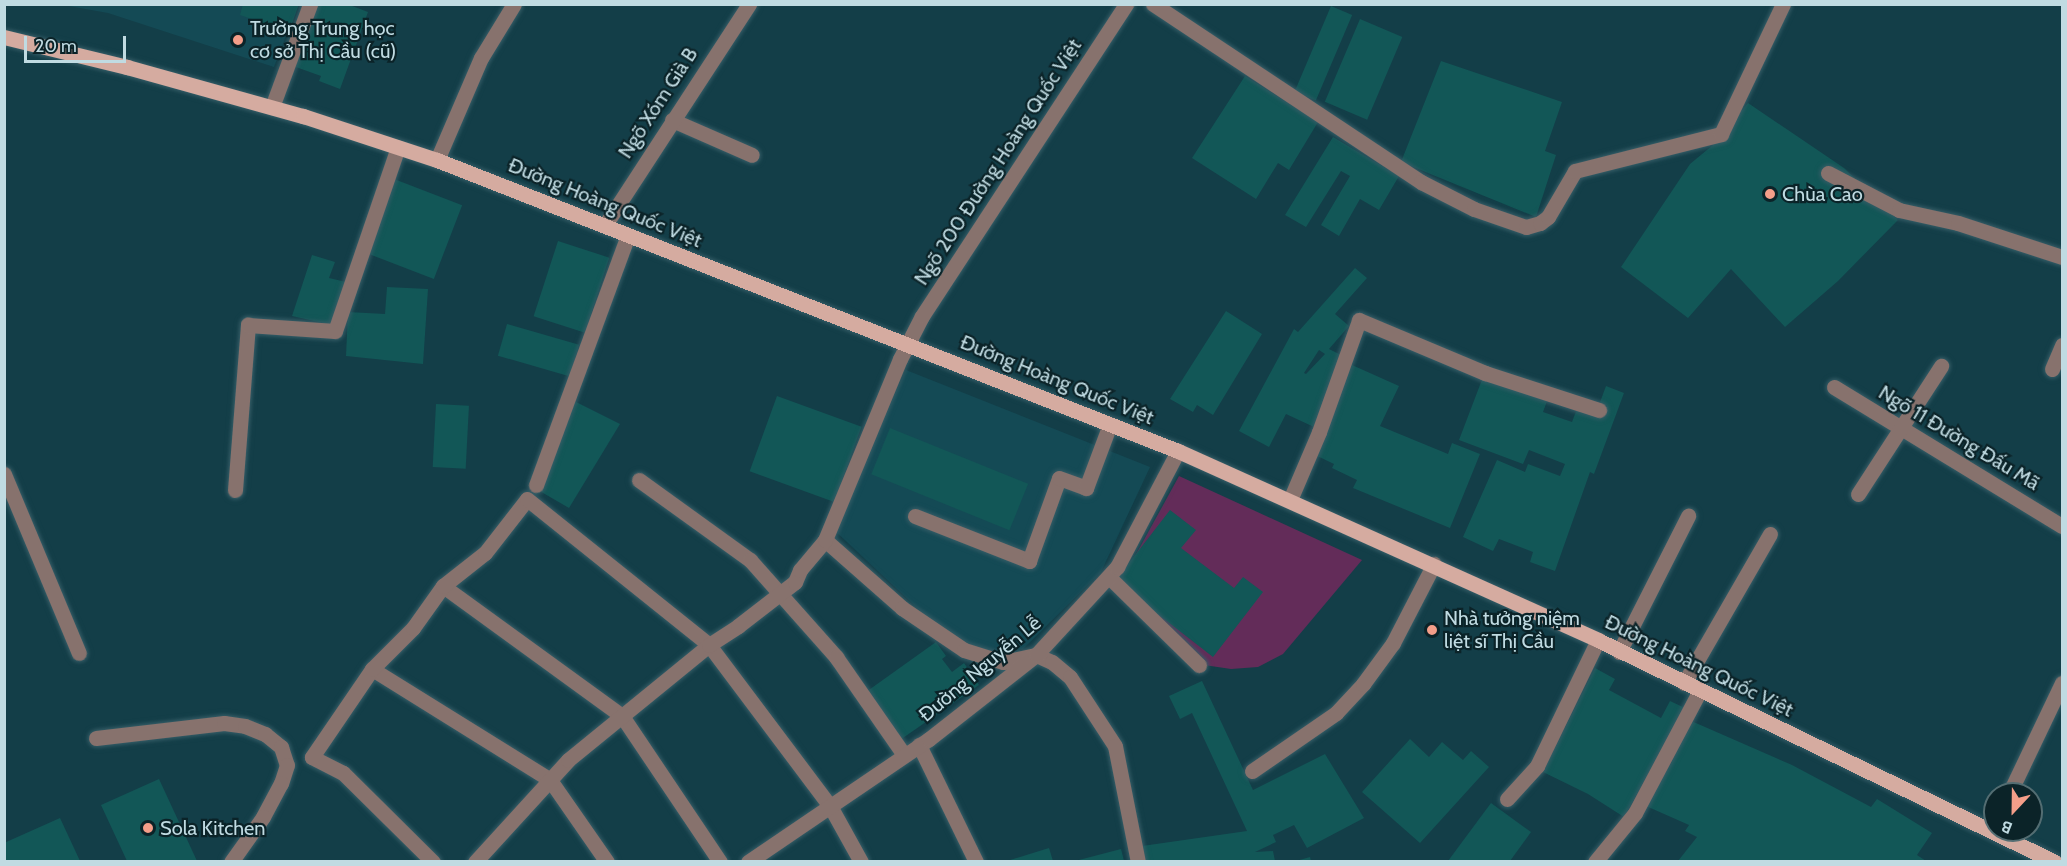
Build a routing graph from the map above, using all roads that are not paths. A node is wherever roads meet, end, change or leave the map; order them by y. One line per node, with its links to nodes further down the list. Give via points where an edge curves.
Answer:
1 (310, 4): 8 (street)
2 (514, 4): 12 (street, via 480,58)
3 (749, 4): 9 (street, Ngõ Xóm Già B)
4 (1126, 4): 17 (street, Ngõ 200 Đường Hoàng Quốc Việt)
5 (1153, 4): 6 (street, via 1421,182 1474,209 1526,227 1548,217 1575,171 1721,134)
6 (1783, 4)
7 (4, 38): 8 (main road, Đường Hoàng Quốc Việt)
8 (272, 107): 10 (main road, Đường Hoàng Quốc Việt)
9 (672, 120): 11 (street); 14 (street, Ngõ Xóm Già B)
10 (398, 147): 12 (main road, Đường Hoàng Quốc Việt); 29 (street, via 335,331 248,325)
11 (752, 155)
12 (437, 160): 14 (main road, Đường Hoàng Quốc Việt)
13 (1828, 173): 16 (street, via 1899,210 1958,223)
14 (605, 225): 15 (main road, Đường Hoàng Quốc Việt)
15 (628, 235): 17 (main road, Đường Hoàng Quốc Việt); 28 (street)
16 (2062, 256)
17 (908, 343): 23 (main road, Đường Hoàng Quốc Việt); 36 (street, Ngõ 200 Đường Hoàng Quốc Việt)
18 (2062, 345): 20 (street)
19 (1941, 366): 24 (street)
20 (2052, 369)
21 (1834, 387): 24 (street, Ngõ 11 Đường Đấu Mã)
22 (1599, 410): 31 (street, via 1485,374 1359,320 1320,432)
23 (1110, 424): 25 (main road, Đường Hoàng Quốc Việt); 32 (street, via 1086,488 1059,478 1029,561)
24 (1903, 428): 30 (street); 34 (street, Ngõ 11 Đường Đấu Mã)
25 (1178, 451): 31 (main road, Đường Hoàng Quốc Việt); 38 (street, Đường Nguyễn Lễ)
26 (4, 474): 44 (street)
27 (639, 480): 40 (street, via 750,560)
28 (536, 484)
29 (235, 490)
30 (1858, 494)
31 (1290, 500): 37 (main road, Đường Hoàng Quốc Việt)
32 (915, 516)
33 (1688, 516): 43 (street)
34 (2062, 526)
35 (1770, 534): 48 (street)
36 (825, 540): 40 (street, Ngõ 200 Đường Hoàng Quốc Việt, via 795,582); 45 (street, via 902,608 963,650 1003,662)
37 (1434, 564): 41 (main road, Đường Hoàng Quốc Việt); 55 (street, via 1393,643 1363,684 1336,713)
38 (1110, 577): 45 (street, Đường Nguyễn Lễ); 46 (street)
39 (443, 586): 42 (street, via 485,553 527,499); 47 (street, via 413,628); 51 (street)
40 (779, 594): 42 (street, Ngõ 200 Đường Hoàng Quốc Việt); 54 (street, via 836,657)
41 (1598, 640): 43 (main road, Đường Hoàng Quốc Việt); 58 (street, via 1537,766)
42 (709, 645): 51 (street, Ngõ 200 Đường Hoàng Quốc Việt); 59 (street)
43 (1619, 652): 48 (main road, Đường Hoàng Quốc Việt)
44 (79, 653)
45 (1036, 655): 53 (street, Đường Nguyễn Lễ); 70 (street, via 1070,677 1115,746)
46 (1199, 665)
47 (372, 669): 56 (street); 63 (street, via 312,757 343,773)
48 (1684, 683): 50 (main road, Đường Hoàng Quốc Việt)
49 (2062, 683): 57 (street)
50 (1700, 690): 60 (main road, Đường Hoàng Quốc Việt); 71 (street, via 1635,813)
51 (622, 716): 56 (street, Ngõ 200 Đường Hoàng Quốc Việt); 66 (street)
52 (96, 738): 62 (street, via 224,723 265,734 281,747 287,765 281,783 263,817)
53 (919, 745): 54 (street, Đường Nguyễn Lễ); 69 (street)
54 (904, 755): 59 (street, Đường Nguyễn Lễ)
55 (1252, 771)
56 (550, 780): 64 (street, Ngõ 200 Đường Hoàng Quốc Việt); 65 (street)
57 (2015, 782)
58 (1507, 799)
59 (830, 806): 67 (street, Đường Nguyễn Lễ); 68 (street)
60 (1983, 822)
61 (2020, 842): 72 (main road, Đường Hoàng Quốc Việt)
62 (231, 861)
63 (433, 861)
64 (475, 861)
65 (607, 861)
66 (720, 861)
67 (748, 861)
68 (861, 861)
69 (976, 861)
70 (1138, 861)
71 (1595, 861)
72 (2055, 861)

